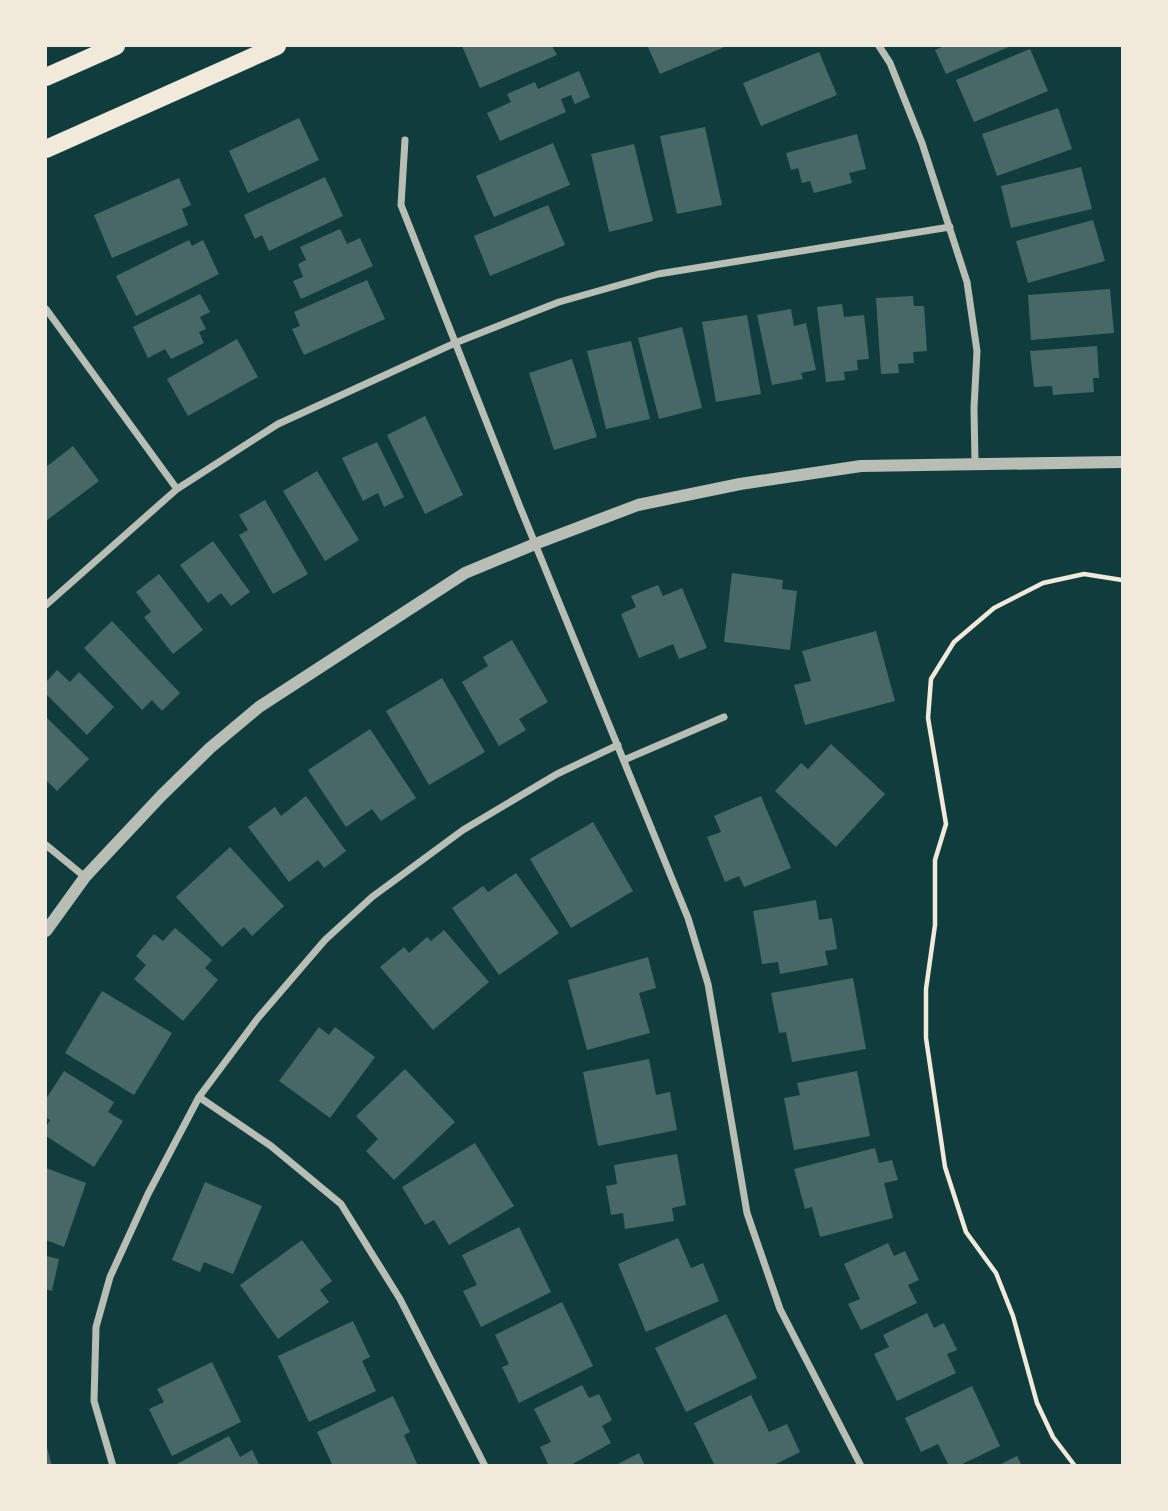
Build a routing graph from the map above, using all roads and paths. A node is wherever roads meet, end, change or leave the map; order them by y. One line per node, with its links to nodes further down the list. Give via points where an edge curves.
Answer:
1 (117, 46): 4 (main road)
2 (277, 46): 6 (main road)
3 (879, 46): 7 (street, via 922,143)
4 (46, 77)
5 (405, 140): 9 (street, via 401,205)
6 (46, 149)
7 (950, 227): 9 (street, via 659,274 559,302); 11 (street, via 967,282 977,351)
8 (46, 309): 12 (street)
9 (455, 343): 12 (street, via 278,424); 13 (street)
10 (1122, 462): 11 (street)
11 (975, 463): 13 (street, via 861,466 740,484 638,505)
12 (177, 489): 15 (street)
13 (535, 544): 17 (street); 20 (street, via 465,573 259,707 210,748)
14 (1122, 580): 26 (path, via 1084,574 1043,583 994,608 954,642 937,670 928,718 946,824 935,860 926,1038 945,1167 966,1232 1001,1284 1037,1402 1053,1437)
15 (46, 605)
16 (724, 718): 18 (street)
17 (618, 745): 18 (street); 22 (street, via 557,774 463,830 372,897 325,940 266,1008)
18 (624, 760): 25 (street, via 688,918 708,984 747,1213 780,1308)
19 (46, 845): 20 (street)
20 (85, 877): 21 (street)
21 (46, 931)
22 (199, 1097): 23 (street, via 110,1277 96,1327 94,1401); 24 (street, via 271,1146 341,1204 400,1299)
23 (113, 1465)
24 (485, 1465)
25 (861, 1465)
26 (1075, 1465)

